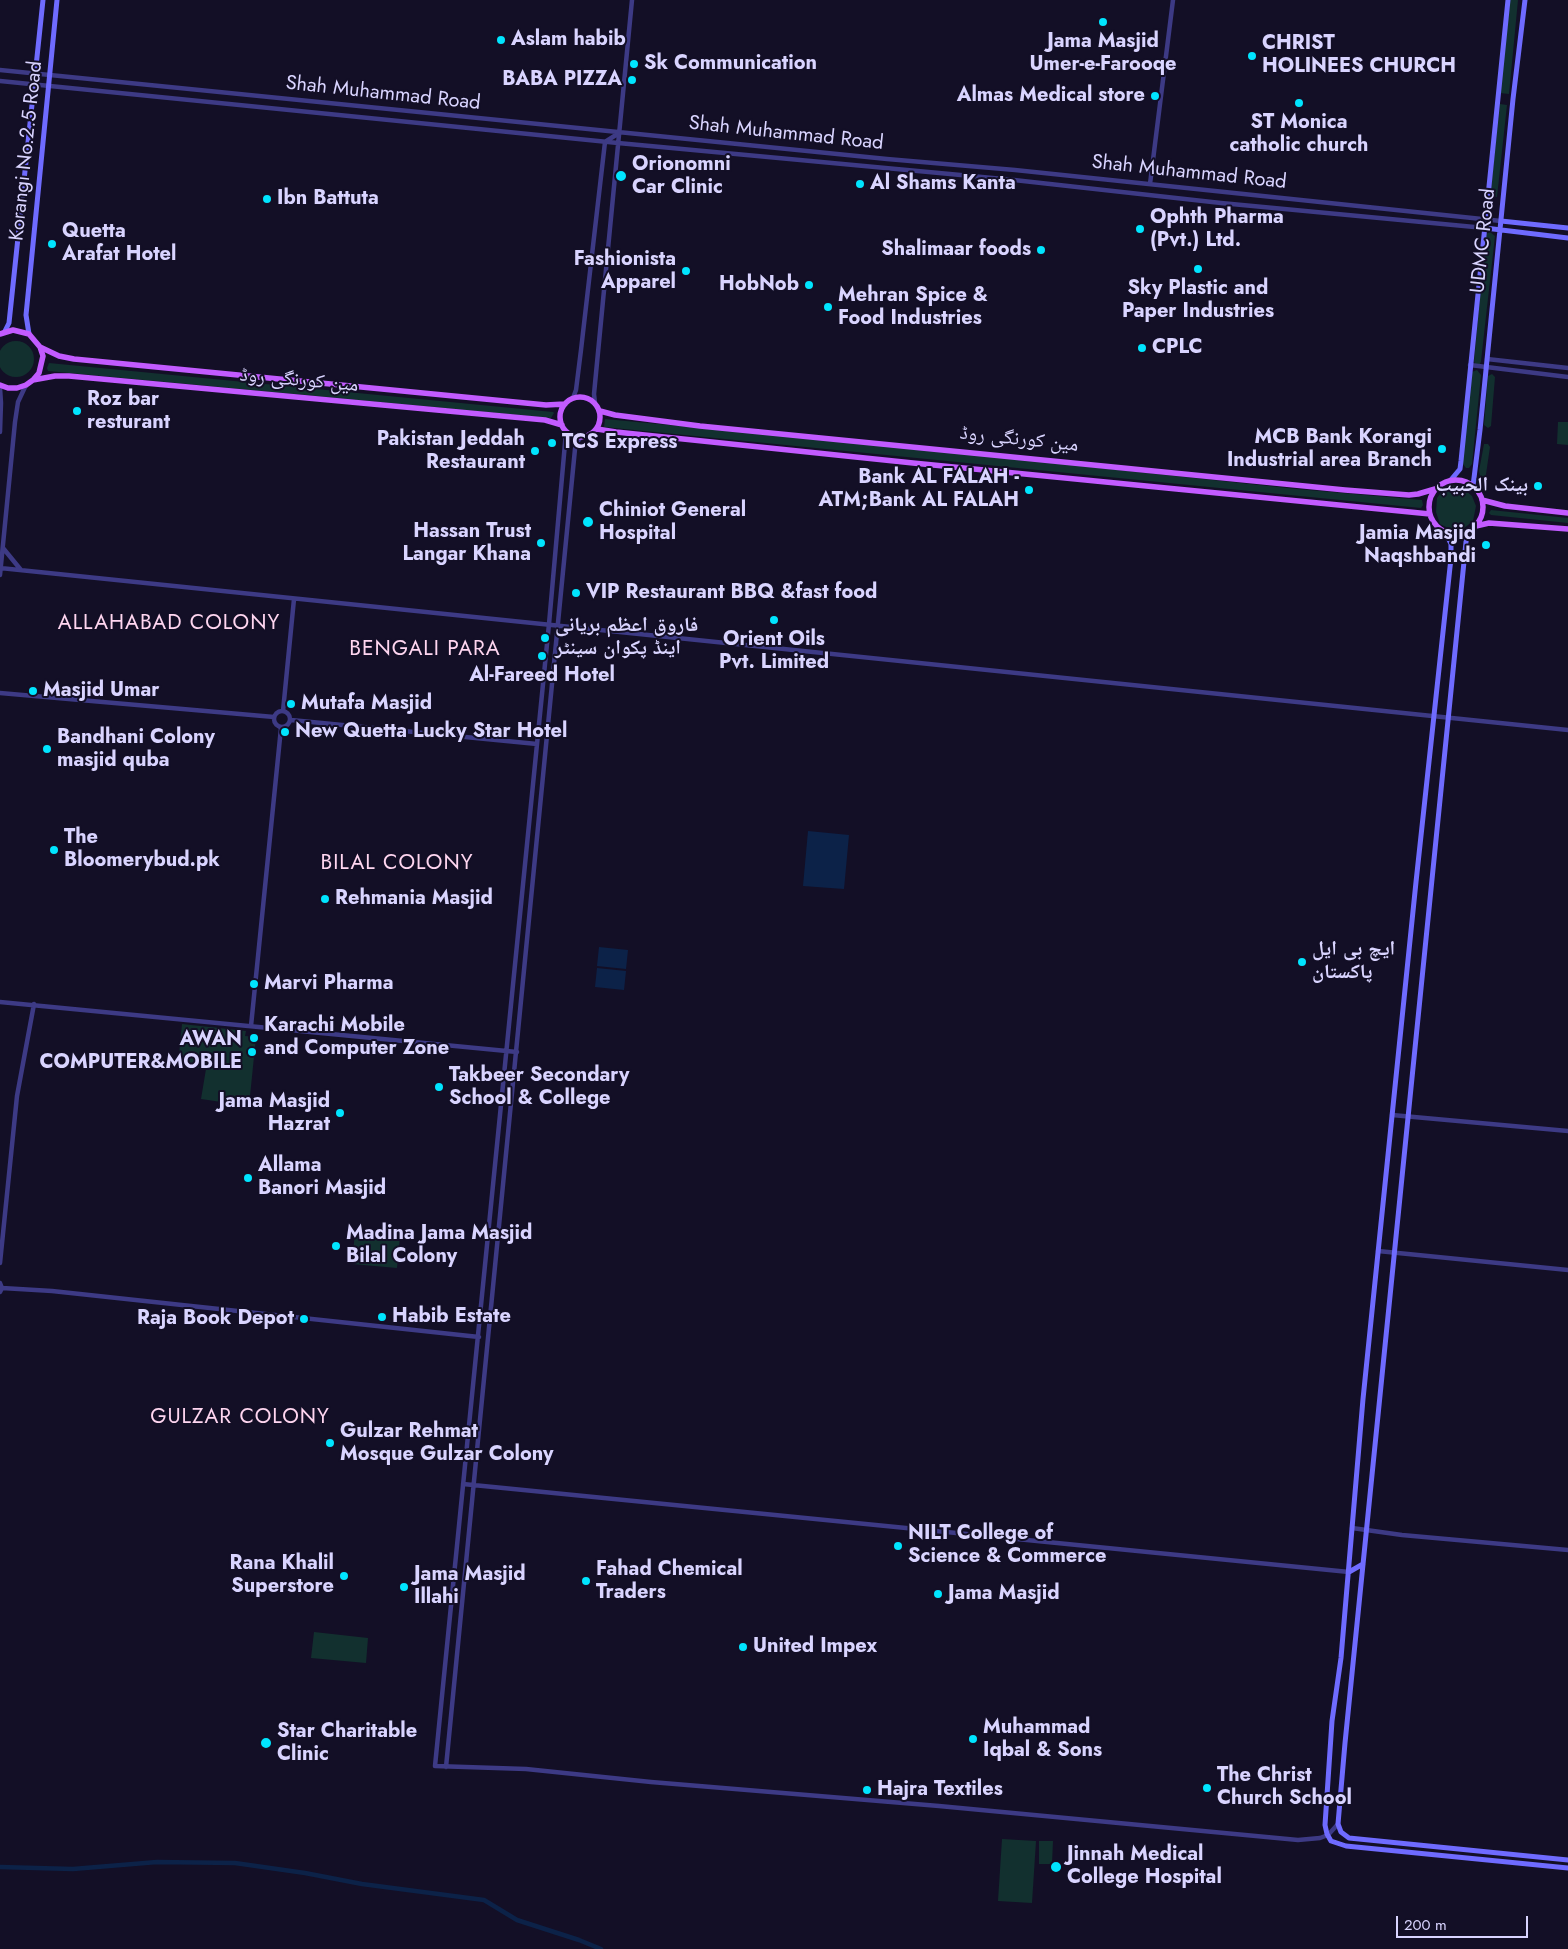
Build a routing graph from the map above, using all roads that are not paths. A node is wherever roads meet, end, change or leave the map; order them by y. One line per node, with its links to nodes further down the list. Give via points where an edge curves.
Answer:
1 (43, 0): 8 (main road, Korangi No.2.5 Road)
2 (57, 0): 9 (main road, Korangi No.2.5 Road)
3 (632, 0): 15 (street)
4 (1173, 0): 18 (street)
5 (1508, 0): 22 (main road, UDMC Road)
6 (1525, 0): 23 (main road, UDMC Road)
7 (0, 70): 8 (street, Shah Muhammad Road)
8 (35, 73): 9 (street, Shah Muhammad Road); 11 (main road, Korangi No.2.5 Road)
9 (50, 75): 12 (main road, Korangi No.2.5 Road); 13 (street, Shah Muhammad Road)
10 (0, 81): 11 (street, Shah Muhammad Road)
11 (34, 84): 12 (street, Shah Muhammad Road); 31 (main road, Korangi No.2.5 Road, via 10,323)
12 (49, 86): 14 (street, Shah Muhammad Road); 32 (main road, Korangi No.2.5 Road, via 26,315)
13 (309, 101): 14 (street); 15 (street, Shah Muhammad Road)
14 (308, 112): 16 (street, Shah Muhammad Road)
15 (619, 133): 16 (street); 17 (street); 18 (street, Shah Muhammad Road)
16 (605, 142): 17 (street, Shah Muhammad Road); 42 (street)
17 (618, 143): 20 (street, Shah Muhammad Road, via 1014,180); 43 (street)
18 (1150, 184): 19 (street, Shah Muhammad Road)
19 (1217, 191): 20 (street); 21 (street, Shah Muhammad Road)
20 (1216, 203): 25 (street, Shah Muhammad Road)
21 (1466, 217): 22 (street, Shah Muhammad Road); 25 (street, via 1469,223)
22 (1486, 219): 23 (street, Shah Muhammad Road); 26 (main road, UDMC Road)
23 (1501, 221): 24 (main road, Shah Muhammad Road); 28 (main road, UDMC Road)
24 (1510, 222): 27 (main road, Shah Muhammad Road); 29 (street, via 1506,226)
25 (1465, 227): 26 (street, Shah Muhammad Road)
26 (1485, 228): 28 (main road, Shah Muhammad Road); 35 (main road, UDMC Road)
27 (1568, 228)
28 (1500, 230): 29 (main road, Shah Muhammad Road); 34 (main road, UDMC Road)
29 (1510, 231): 30 (main road, Shah Muhammad Road)
30 (1568, 238)
31 (2, 333): 32 (main road, via 13,330)
32 (29, 334): 33 (main road)
33 (40, 347): 39 (main road, via 42,365); 44 (main road, مین کورنگی روڈ, via 74,359)
34 (1487, 359): 36 (main road, UDMC Road); 37 (street)
35 (1470, 365): 36 (street); 51 (main road, UDMC Road, via 1462,460 1457,474)
36 (1486, 368): 38 (street); 52 (main road, UDMC Road)
37 (1568, 368)
38 (1568, 377)
39 (34, 380): 40 (main road); 46 (main road, مین کورنگی روڈ, via 69,376)
40 (26, 385): 41 (main road); 61 (street, via 18,402 15,422)
41 (0, 387): 48 (street)
42 (573, 398): 43 (main road, via 585,397); 44 (main road)
43 (595, 403): 45 (main road)
44 (565, 404): 46 (main road, via 560,414)
45 (600, 411): 47 (main road); 53 (main road, مین کورنگی روڈ, via 700,426 1345,490 1409,495)
46 (562, 425): 49 (main road)
47 (598, 428): 50 (main road); 56 (main road, مین کورنگی روڈ)
48 (0, 432)
49 (566, 432): 50 (main road); 66 (street)
50 (581, 438): 67 (street, via 575,449)
51 (1450, 481): 52 (main road); 53 (main road)
52 (1473, 486): 54 (main road)
53 (1435, 489): 56 (main road, via 1430,497)
54 (1482, 500): 55 (main road); 57 (main road, via 1481,518)
55 (1568, 513)
56 (1430, 514): 59 (main road)
57 (1475, 526): 58 (main road); 60 (main road)
58 (1568, 529)
59 (1444, 532): 60 (main road); 70 (main road, via 1450,538 1452,551)
60 (1467, 532): 72 (main road)
61 (3, 548): 62 (street); 63 (street)
62 (0, 568): 63 (street); 64 (street)
63 (21, 570): 65 (street)
64 (0, 575)
65 (294, 599): 66 (street); 69 (street)
66 (549, 624): 67 (street); 76 (street)
67 (559, 625): 70 (street); 81 (street)
68 (0, 693): 71 (street)
69 (283, 711): 71 (street); 73 (street, via 290,715)
70 (1435, 716): 72 (street); 82 (main road)
71 (274, 717): 74 (street, via 275,723)
72 (1448, 718): 75 (street); 83 (main road)
73 (291, 720): 74 (street); 76 (street)
74 (282, 728): 79 (street)
75 (1568, 730)
76 (538, 744): 80 (street)
77 (0, 1002): 78 (street)
78 (34, 1004): 79 (street); 87 (street, via 17,1096)
79 (251, 1026): 80 (street)
80 (507, 1052): 81 (street); 90 (street)
81 (517, 1052): 92 (street)
82 (1392, 1114): 83 (street); 85 (main road)
83 (1408, 1116): 84 (street); 86 (main road)
84 (1568, 1131)
85 (1378, 1251): 86 (street); 93 (main road)
86 (1394, 1252): 88 (street); 94 (main road)
87 (0, 1263)
88 (1568, 1270)
89 (1, 1288): 90 (street)
90 (474, 1336): 91 (street)
91 (464, 1484): 92 (street); 98 (street, via 434,1766)
92 (475, 1485): 97 (street); 98 (street)
93 (1352, 1528): 94 (street); 97 (main road)
94 (1366, 1530): 95 (street); 96 (main road)
95 (1568, 1550)
96 (1363, 1564): 97 (main road); 99 (main road)
97 (1349, 1572): 100 (main road, via 1332,1721 1325,1825)
98 (446, 1767): 100 (street, via 526,1769 1298,1840)
99 (1338, 1824): 100 (street); 101 (main road, via 1341,1832 1349,1838)
100 (1328, 1835): 102 (main road, via 1331,1841 1346,1846)
101 (1568, 1860)
102 (1568, 1868)

